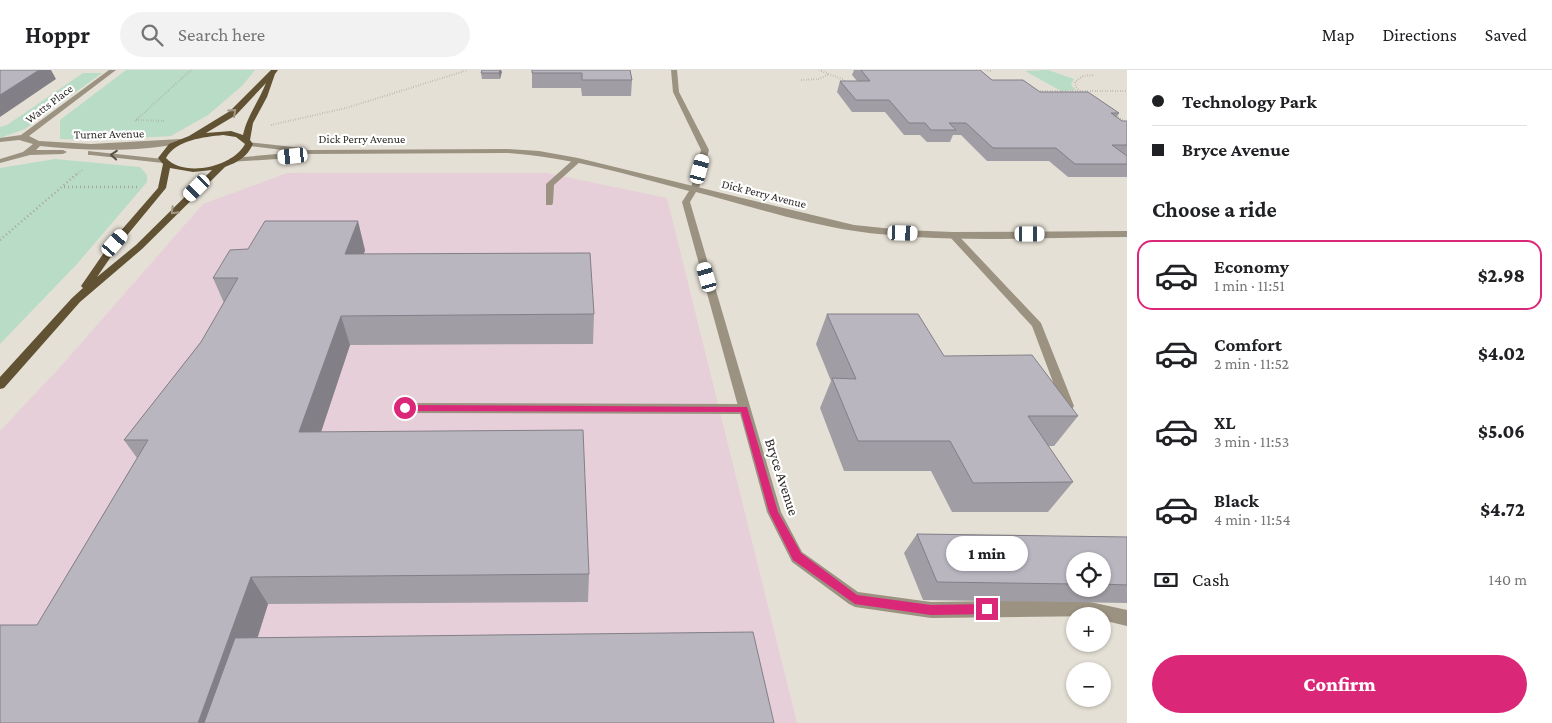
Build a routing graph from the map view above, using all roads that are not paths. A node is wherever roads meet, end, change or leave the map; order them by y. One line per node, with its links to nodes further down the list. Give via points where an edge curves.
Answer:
1 (113, 70): 4 (street, Watts Place)
2 (674, 70): 17 (street, Bryce Avenue, via 676,92 705,150)
3 (274, 71): 5 (main road, one-way to 3, via 234,112); 8 (main road, via 264,97 248,123)
4 (23, 138): 6 (street); 9 (street, Turner Avenue)
5 (192, 138): 7 (main road); 8 (main road, via 225,134 240,136)
6 (0, 140)
7 (181, 141): 9 (street, Turner Avenue, via 92,146); 15 (main road, via 162,156)
8 (247, 142): 10 (street, Dick Perry Avenue); 12 (main road, via 246,152)
9 (37, 143): 11 (street)
10 (308, 152): 12 (street, Dick Perry Avenue); 13 (street, Dick Perry Avenue, via 507,151)
11 (27, 153): 14 (street); 15 (street, Turner Avenue, one-way to 11, via 92,153)
12 (233, 160): 16 (main road)
13 (578, 160): 17 (street, Dick Perry Avenue); 18 (street, via 550,184)
14 (0, 161)
15 (165, 163): 16 (main road, via 190,170); 21 (main road, via 162,188 115,243)
16 (222, 165): 21 (main road, one-way to 21, via 139,247)
17 (694, 188): 20 (street, Dick Perry Avenue, via 854,228); 25 (street, Bryce Avenue, via 686,202)
18 (548, 203)
19 (1127, 234): 20 (street, Dick Perry Avenue)
20 (953, 235): 23 (street, via 1037,325)
21 (76, 300): 22 (main road)
22 (0, 384)
23 (1068, 406)
24 (405, 408): 25 (street)
25 (744, 409): 26 (street, Bryce Avenue, via 774,512 797,557 855,599 931,610 1081,608)
26 (1127, 618)

